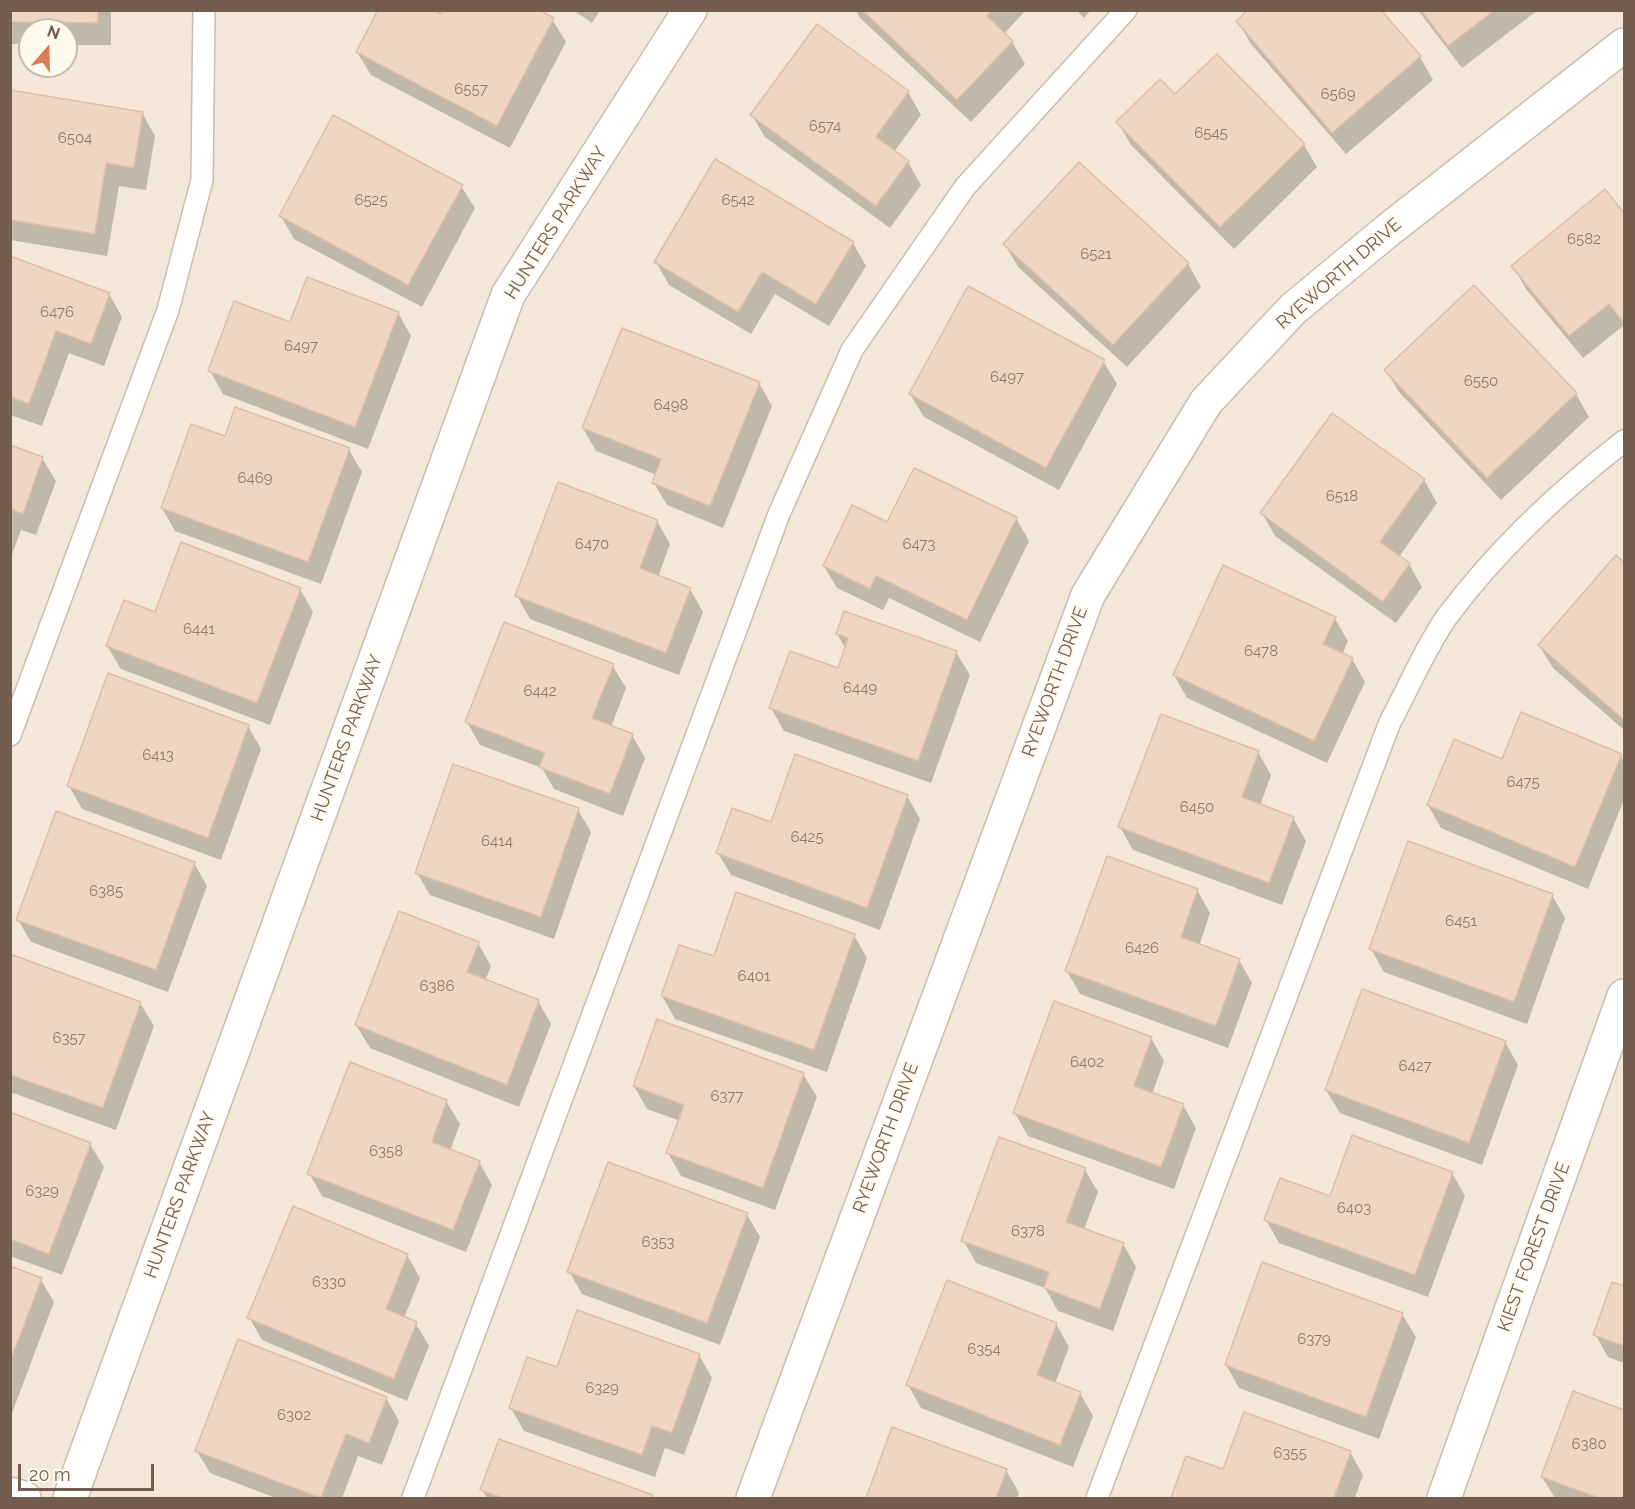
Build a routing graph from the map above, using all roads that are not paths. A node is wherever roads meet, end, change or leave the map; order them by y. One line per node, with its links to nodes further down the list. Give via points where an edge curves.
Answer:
1 (204, 10): 6 (lane, via 202,180 168,310)
2 (690, 10): 10 (street, HUNTERS PARKWAY, via 508,295)
3 (1126, 10): 11 (lane, via 965,187 852,350 779,514)
4 (1624, 45): 12 (street, RYEWORTH DRIVE, via 1293,309 1206,402 1088,595)
5 (1624, 441): 13 (lane, via 1580,476 1448,615 1390,722)
6 (10, 735)
7 (1624, 996): 14 (street, KIEST FOREST DRIVE)
8 (10, 1494): 9 (street)
9 (24, 1498)
10 (70, 1498)
11 (413, 1498)
12 (753, 1498)
13 (1097, 1498)
14 (1444, 1498)

